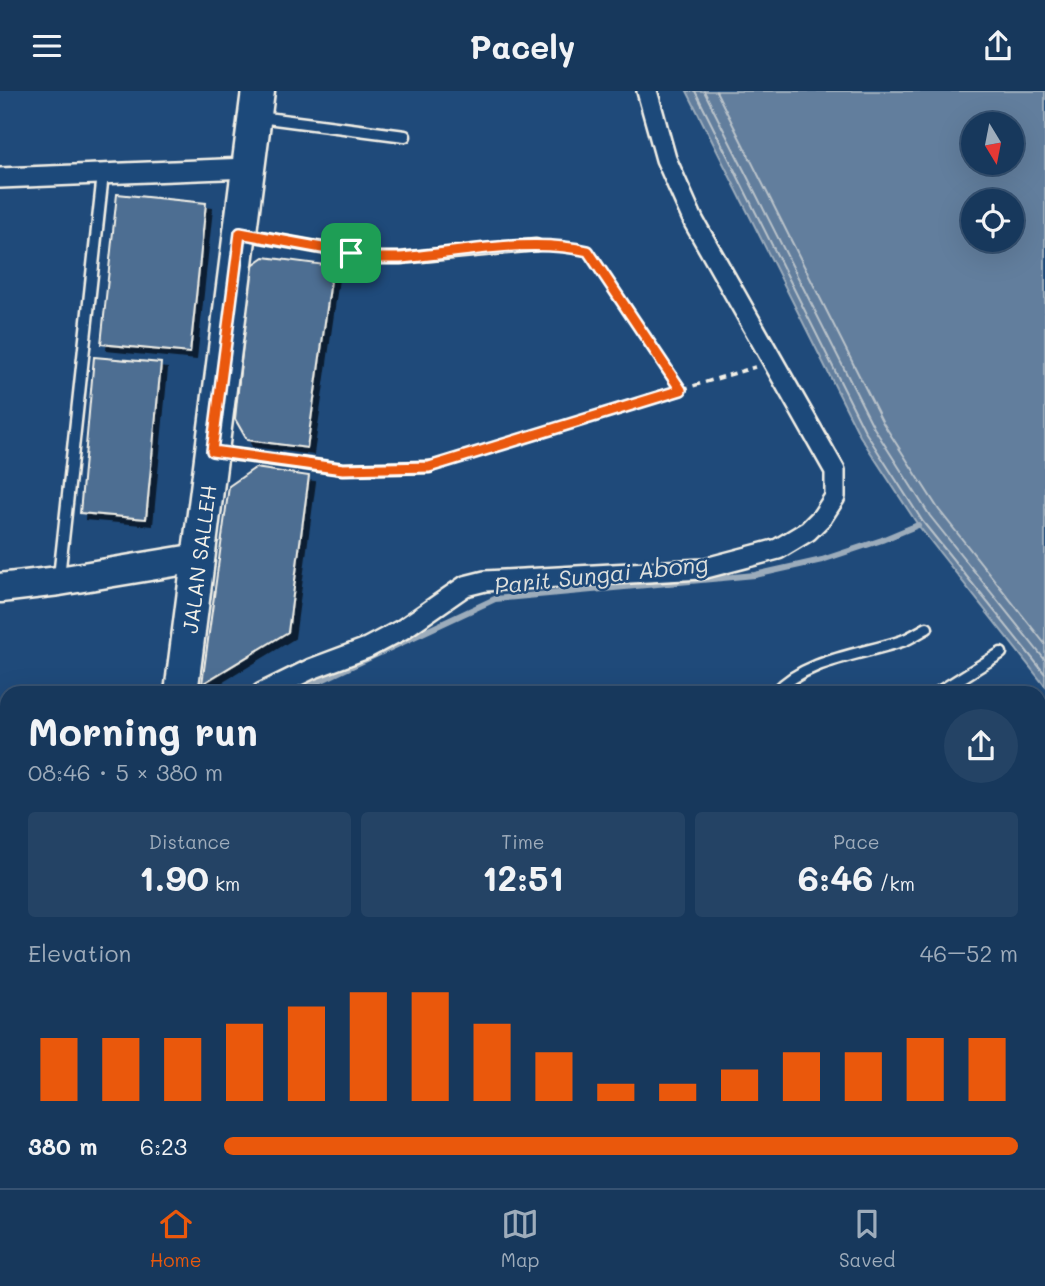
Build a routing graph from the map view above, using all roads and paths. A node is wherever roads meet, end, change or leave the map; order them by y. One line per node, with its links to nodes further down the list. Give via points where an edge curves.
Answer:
1 (647, 91): 9 (street, via 666,159 694,222)
2 (256, 104): 3 (lane); 4 (main road, JALAN SALLEH)
3 (405, 136)
4 (248, 168): 5 (street); 7 (main road, JALAN SALLEH)
5 (103, 174): 6 (street); 14 (lane)
6 (0, 178)
7 (240, 233): 8 (lane, via 377,258); 11 (main road, JALAN SALLEH)
8 (536, 245): 10 (path, via 588,251)
9 (774, 362): 10 (path); 19 (street, via 835,471 835,497 808,531 778,549 702,569 485,581 465,586 403,629)
10 (681, 390): 12 (path)
11 (212, 451): 12 (lane, via 343,469); 13 (main road, JALAN SALLEH)
12 (429, 467)
13 (198, 558): 14 (street); 18 (main road, JALAN SALLEH)
14 (59, 582): 15 (street)
15 (0, 588)
16 (927, 628): 20 (lane, via 904,640 801,673)
17 (1001, 653): 21 (lane)
18 (182, 686)
19 (276, 686)
20 (781, 686)
21 (948, 686)

